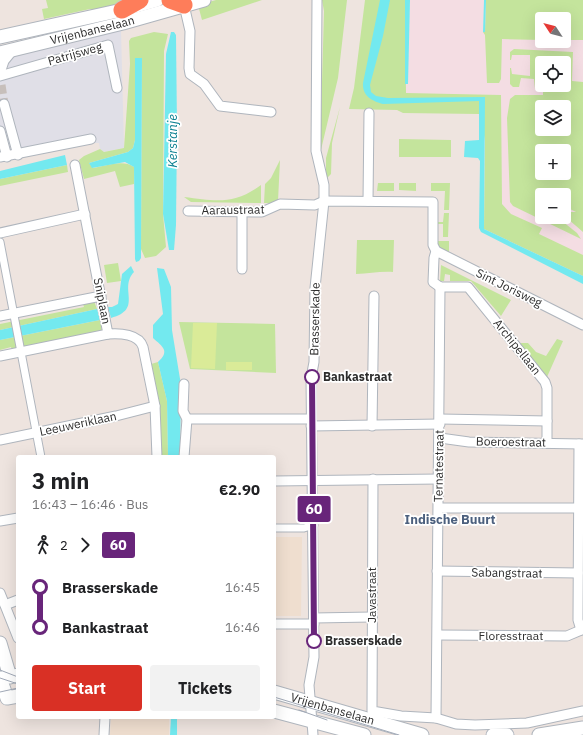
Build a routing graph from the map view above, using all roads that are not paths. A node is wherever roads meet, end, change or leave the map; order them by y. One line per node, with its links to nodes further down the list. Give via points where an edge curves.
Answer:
1 (140, 0): 6 (highway)
2 (157, 0): 6 (main road, Vrijenbanselaan)
3 (204, 0): 5 (main road, Vrijenbanselaan)
4 (317, 0): 21 (street, Brasserskade, via 316,151 324,185)
5 (179, 2): 8 (main road, Vrijenbanselaan, via 123,23); 14 (street, via 190,31 190,74 204,84 220,106)
6 (122, 10): 7 (main road, Vrijenbanselaan)
7 (2, 35)
8 (14, 49): 9 (main road, Vrijenbanselaan); 10 (street, via 4,61)
9 (0, 52)
10 (0, 72)
11 (0, 81): 12 (street, Patrijsweg, via 108,45)
12 (117, 88)
13 (4, 104): 18 (street)
14 (271, 112)
15 (370, 113): 22 (street)
16 (0, 131): 19 (street)
17 (91, 139): 18 (street)
18 (18, 154): 19 (street)
19 (3, 157)
20 (75, 165): 25 (street, Sniplaan)
21 (324, 201): 22 (street); 24 (street, Aaraustraat, via 316,205 280,204 262,212); 44 (street, Brasserskade, via 315,288)
22 (368, 201): 28 (street, via 433,202 433,245)
23 (188, 211): 24 (street, Aaraustraat)
24 (242, 212): 29 (street)
25 (84, 214): 26 (street); 31 (street, Sniplaan)
26 (0, 233)
27 (0, 242): 34 (street)
28 (436, 251): 30 (street, via 433,282); 35 (street, Sint Jorisweg)
29 (242, 268)
30 (440, 287): 42 (street, Ternatestraat); 43 (street, Archipellaan, via 468,287 545,382)
31 (101, 296): 34 (street); 36 (street, Sniplaan)
32 (374, 296): 45 (street)
33 (0, 316): 34 (street)
34 (15, 318): 37 (street)
35 (583, 325)
36 (108, 334): 37 (street); 40 (street, Sniplaan, via 115,333 141,341)
37 (21, 352): 38 (street); 46 (street)
38 (0, 356)
39 (184, 384): 41 (street, via 183,411)
40 (155, 406): 46 (street, Leeuweriklaan); 52 (street, Sniplaan)
41 (187, 419): 44 (street); 53 (street)
42 (440, 421): 43 (street, Boeroestraat); 45 (street); 47 (street, Ternatestraat)
43 (547, 421): 49 (street, Archipellaan)
44 (311, 422): 45 (street); 56 (street, Brasserskade)
45 (372, 426)
46 (36, 432): 48 (street, Leeuweriklaan); 51 (street)
47 (440, 438): 49 (street, Boeroestraat, via 469,442); 55 (street, Ternatestraat)
48 (0, 440)
49 (547, 442): 50 (street, Boeroestraat)
50 (581, 444): 59 (street)
51 (41, 455)
52 (157, 455)
53 (184, 455)
54 (373, 479): 55 (street); 56 (street); 69 (street, Javastraat)
55 (439, 479): 58 (street, Ternatestraat)
56 (314, 480): 57 (street); 62 (street, Brasserskade)
57 (276, 481)
58 (439, 508): 59 (street); 64 (street, Ternatestraat)
59 (579, 508): 65 (street)
60 (16, 518): 61 (street)
61 (0, 521)
62 (314, 525): 63 (street, via 304,528); 70 (street, Brasserskade)
63 (276, 528)
64 (437, 572): 65 (street, Sabangstraat); 74 (street, Ternatestraat)
65 (578, 573): 72 (street, via 578,620)
66 (0, 593): 68 (street)
67 (16, 601): 68 (street)
68 (5, 605): 73 (street)
69 (372, 617): 70 (street); 80 (street, Javastraat)
70 (314, 621): 71 (street); 79 (street, Brasserskade)
71 (276, 624)
72 (582, 630): 74 (street, Floresstraat, via 566,636)
73 (16, 633)
74 (438, 635): 84 (street, Ternatestraat)
75 (0, 643): 76 (main road)
76 (6, 679): 78 (main road)
77 (276, 693): 79 (main road, Vrijenbanselaan)
78 (8, 698)
79 (310, 702): 87 (street, Brasserskade); 88 (main road, Vrijenbanselaan)
80 (372, 711): 83 (street, Vrijenbanselaan)
81 (583, 711): 84 (street, Vrijenbanselaan, via 527,723 500,725 456,724)
82 (276, 712): 87 (main road, Vrijenbanselaan)
83 (401, 716): 84 (street, Vrijenbanselaan); 88 (street, Vrijenbanselaan)
84 (436, 718)
85 (105, 719): 91 (street)
86 (583, 721): 90 (main road)
87 (312, 722): 92 (street, Brasserskade); 93 (main road, Vrijenbanselaan)
88 (392, 726): 94 (main road, Vrijenbanselaan)
89 (583, 728): 90 (main road)
90 (562, 730): 97 (main road)
91 (104, 735)
92 (313, 735)
93 (364, 735)
94 (422, 735)
95 (493, 735): 96 (main road)
96 (507, 735)
97 (539, 735)

